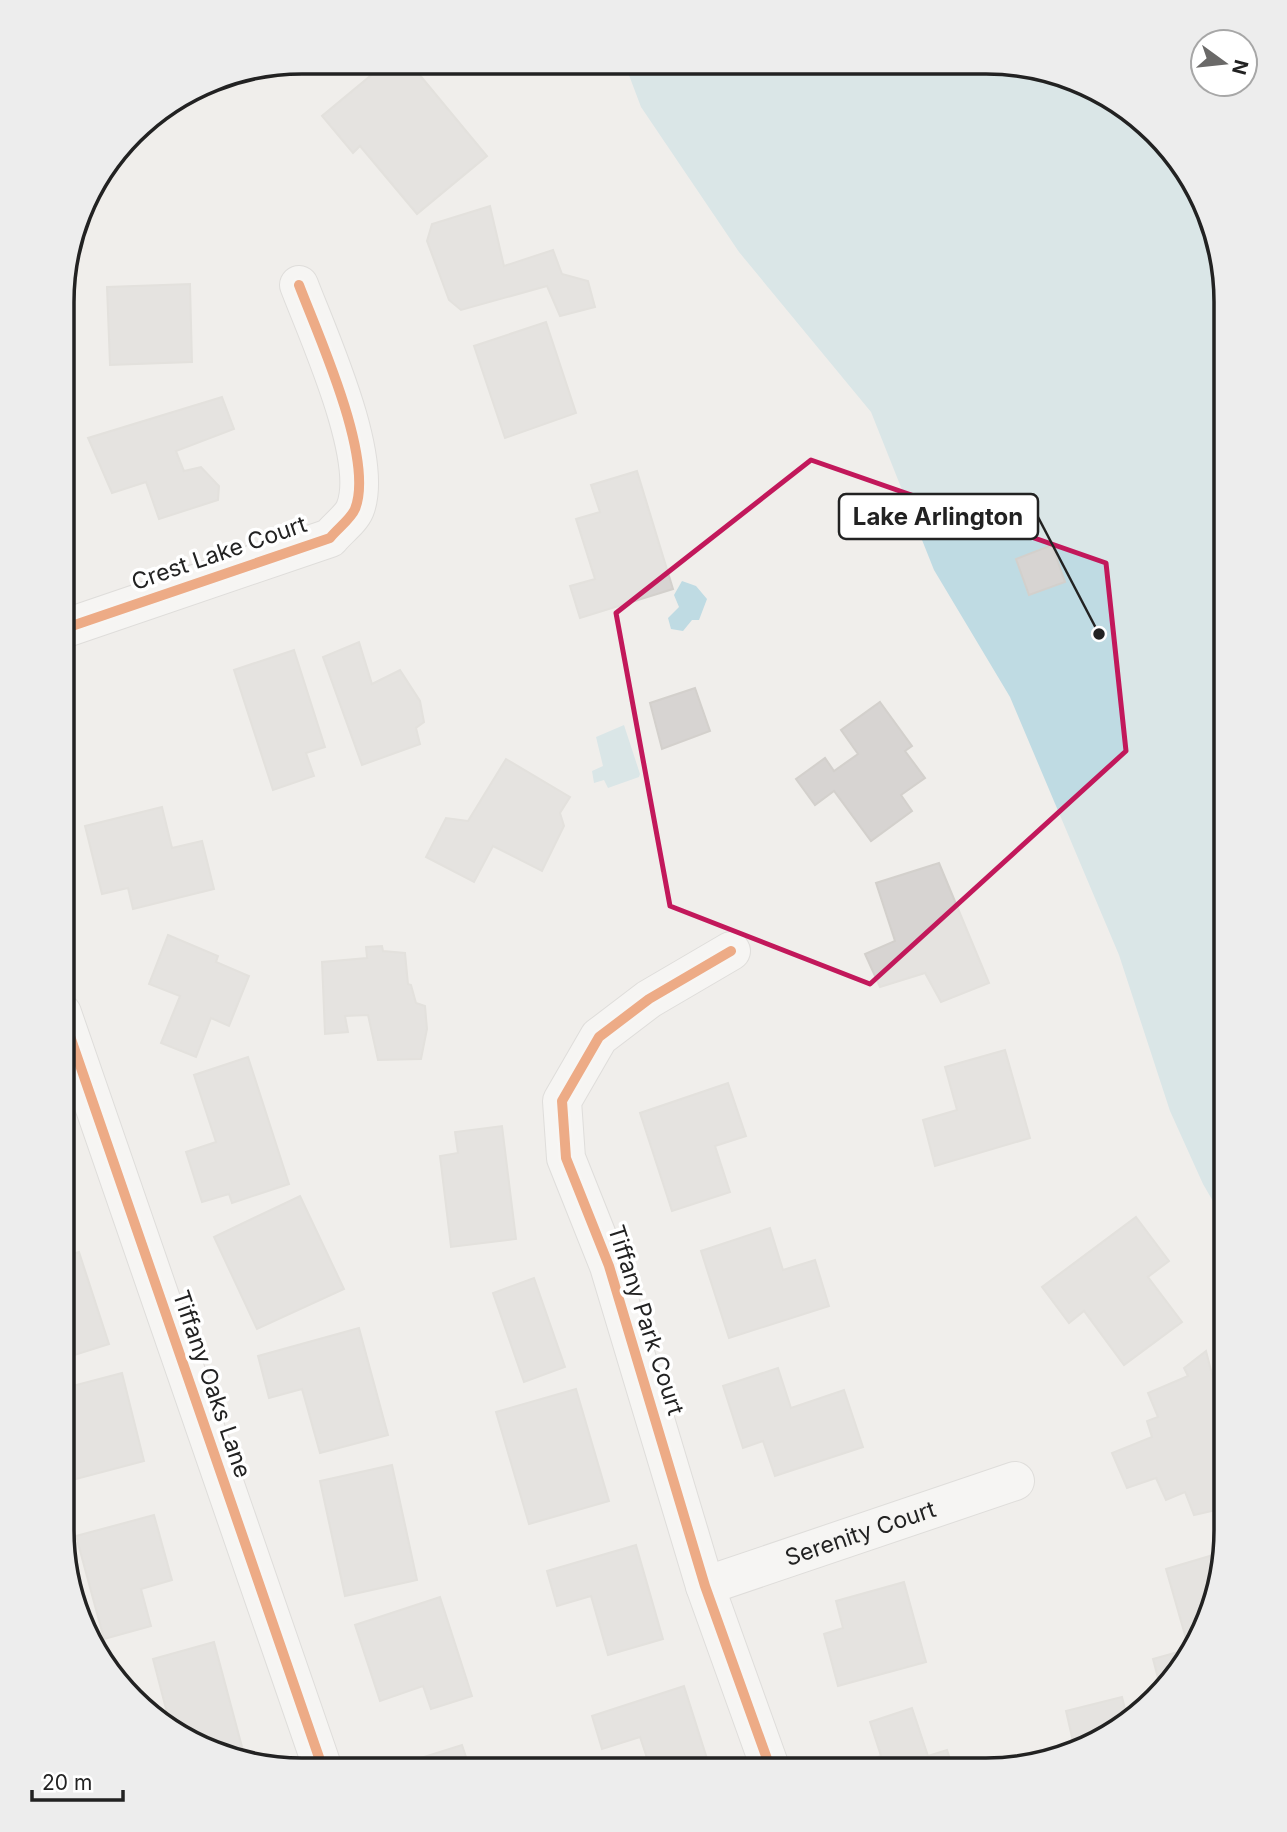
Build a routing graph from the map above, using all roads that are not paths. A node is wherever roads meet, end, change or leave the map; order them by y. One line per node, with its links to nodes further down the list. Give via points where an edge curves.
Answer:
1 (299, 285): 2 (street, Crest Lake Court, via 346,410 360,480 355,510 330,538)
2 (74, 625)
3 (731, 951): 6 (street, Tiffany Park Court, via 649,999 599,1037 562,1101 566,1158 609,1266)
4 (74, 1048): 7 (street, Tiffany Oaks Lane)
5 (1015, 1480): 6 (street, Serenity Court)
6 (705, 1586): 8 (street, Tiffany Park Court)
7 (319, 1758)
8 (767, 1758)

